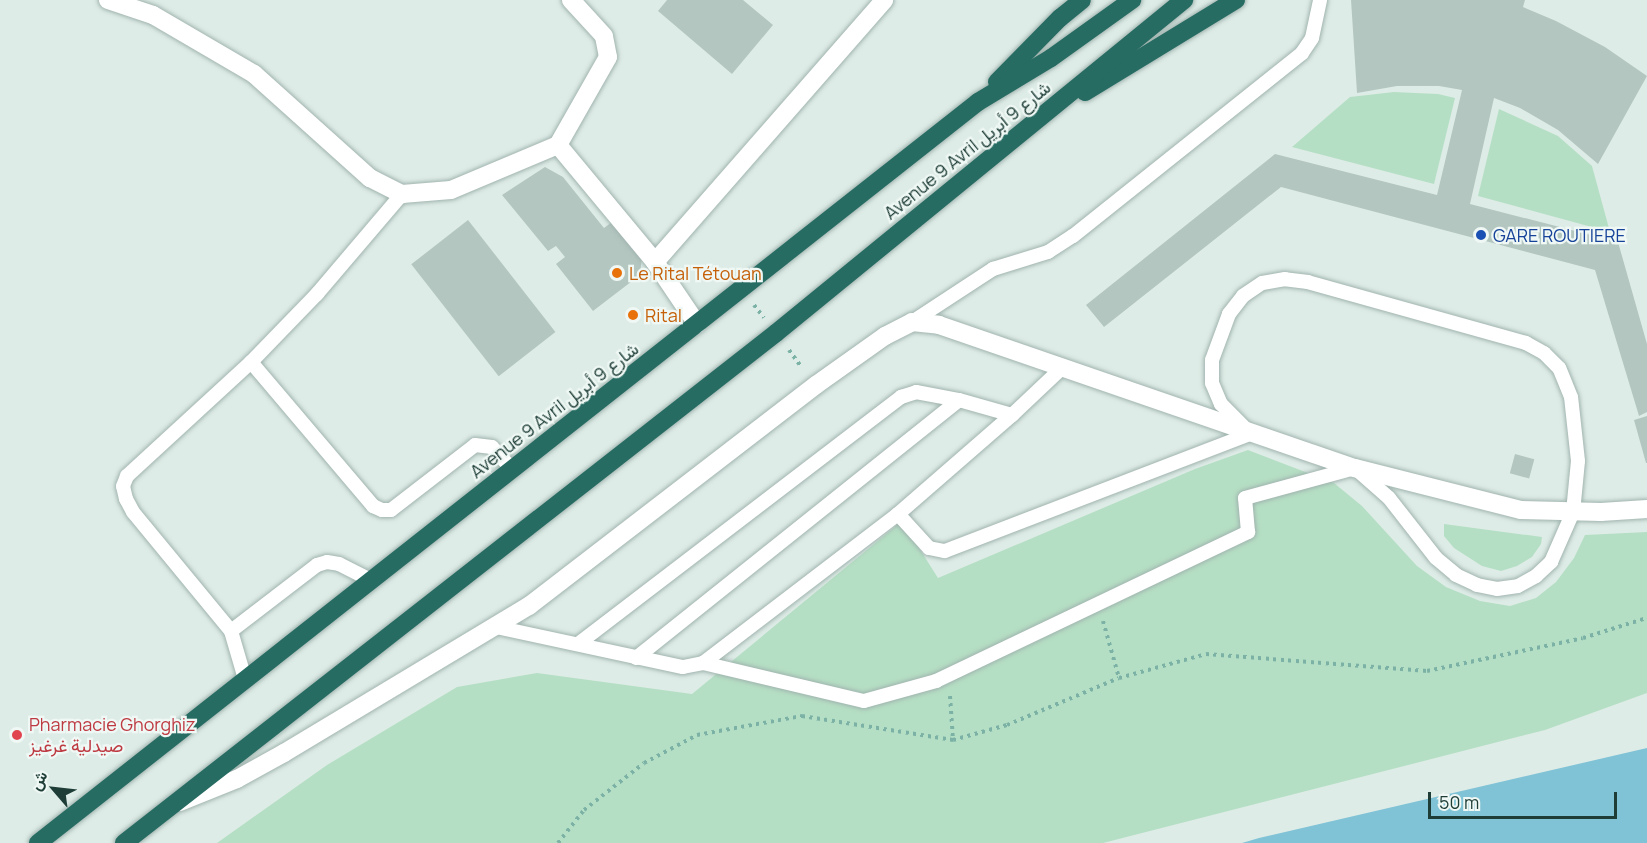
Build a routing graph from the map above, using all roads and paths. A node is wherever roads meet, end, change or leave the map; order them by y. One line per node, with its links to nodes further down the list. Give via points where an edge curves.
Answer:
1 (108, 0): 9 (street)
2 (571, 0): 13 (street, via 604,36 608,57)
3 (884, 0): 15 (street)
4 (1082, 0): 11 (highway)
5 (1132, 0): 11 (highway, Avenue 9 Avril شارع 9 أبريل, via 1051,58)
6 (1184, 0): 12 (highway, Avenue 9 Avril شارع 9 أبريل)
7 (1236, 0): 12 (highway)
8 (1320, 0): 16 (lane, via 1312,38 1302,53 1073,236 1048,252 993,269)
9 (129, 4): 10 (street)
10 (158, 7): 14 (street, via 254,74 370,178)
11 (978, 102): 17 (highway, Avenue 9 Avril شارع 9 أبريل)
12 (1035, 122): 40 (highway, Avenue 9 Avril شارع 9 أبريل, via 776,333)
13 (558, 145): 14 (street, via 451,190); 15 (street)
14 (402, 194): 18 (lane, via 317,294)
15 (655, 262): 17 (street)
16 (912, 322): 19 (street, via 939,325); 31 (street, via 885,336 816,385 529,606)
17 (697, 324): 24 (highway, Avenue 9 Avril شارع 9 أبريل)
18 (251, 362): 24 (lane, via 373,506 382,510 391,510 475,445 492,447); 32 (lane, via 127,476 123,486 133,512)
19 (1063, 367): 21 (lane); 22 (street)
20 (958, 399): 21 (lane); 33 (lane, via 916,392 901,397); 34 (lane)
21 (1012, 416): 27 (lane)
22 (1253, 433): 23 (street); 26 (lane, via 1236,422 1221,404 1212,383 1212,360 1229,314 1243,296 1274,280 1308,282 1526,344 1544,353 1564,376 1571,397 1578,460); 27 (lane, via 945,551 929,548)
23 (1355, 468): 26 (street, via 1521,510); 26 (lane, via 1389,498 1436,558 1477,585 1497,589 1518,586 1536,576 1551,561); 29 (lane, via 1245,498 1248,532)
24 (512, 469): 28 (highway, Avenue 9 Avril شارع 9 أبريل)
25 (1647, 509): 26 (street)
26 (1573, 512)
27 (898, 514): 35 (lane)
28 (371, 580): 32 (lane, via 339,564 317,565); 38 (highway, Avenue 9 Avril شارع 9 أبريل)
29 (1099, 604): 36 (lane); 37 (path)
30 (1647, 618): 37 (path, via 1584,638 1427,671 1206,654)
31 (496, 627): 33 (lane); 40 (street, via 284,753)
32 (231, 631): 38 (lane)
33 (578, 644): 34 (lane)
34 (636, 658): 35 (lane, via 683,667)
35 (703, 663): 36 (lane, via 864,701)
36 (949, 676): 39 (path)
37 (1119, 678): 39 (path, via 1007,725)
38 (245, 679): 41 (highway, Avenue 9 Avril شارع 9 أبريل)
39 (953, 740): 43 (path, via 802,716 697,735 627,776 584,810)
40 (173, 806): 42 (highway, Avenue 9 Avril شارع 9 أبريل)
41 (38, 843)
42 (124, 843)
43 (558, 843)

